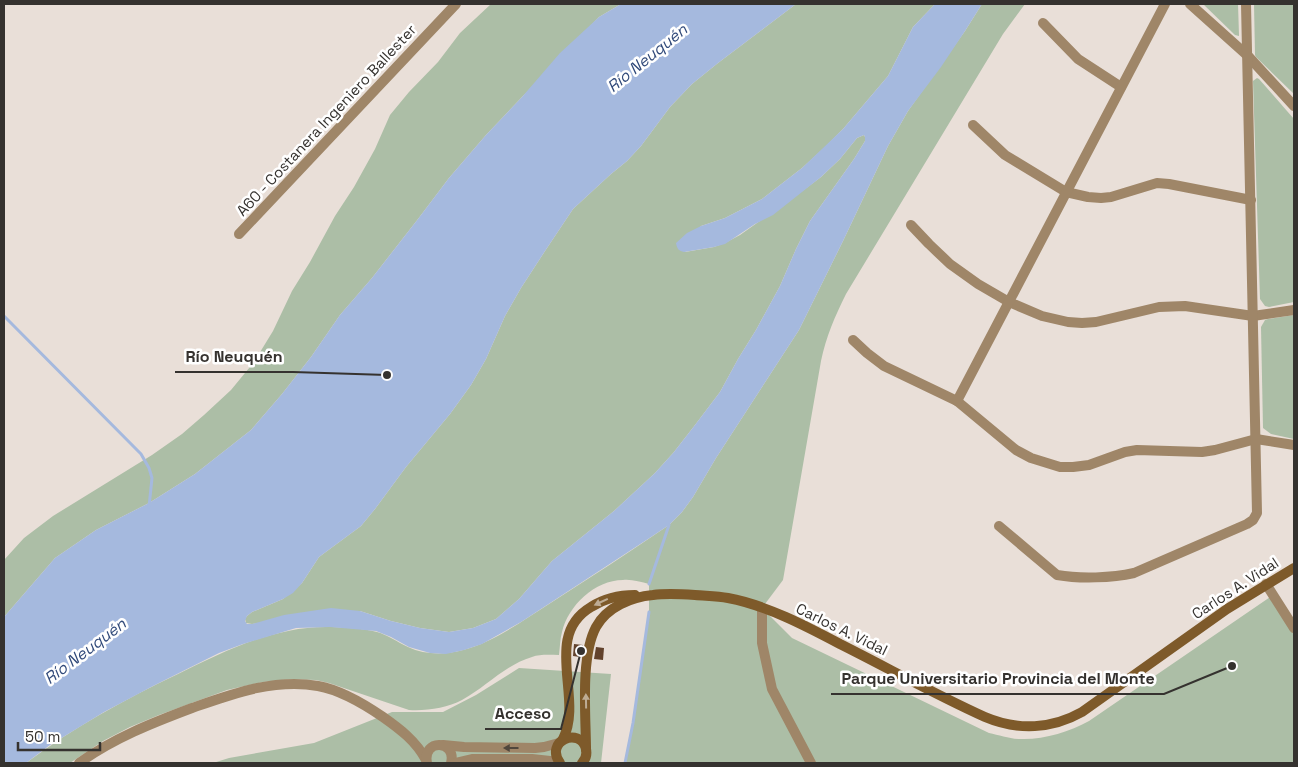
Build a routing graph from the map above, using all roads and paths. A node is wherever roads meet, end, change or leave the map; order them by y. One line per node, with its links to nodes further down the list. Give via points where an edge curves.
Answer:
1 (456, 4): 13 (street, A60 - Costanera Ingeniero Ballester)
2 (1164, 4): 7 (street)
3 (1190, 4): 6 (street)
4 (1246, 4): 6 (street)
5 (1044, 23): 7 (street, via 1078,59)
6 (1248, 56): 8 (street); 11 (street)
7 (1121, 87): 10 (street)
8 (1294, 106)
9 (973, 125): 10 (street, via 1004,155)
10 (1066, 192): 11 (street, via 1101,198 1163,183); 14 (street)
11 (1251, 200): 16 (street)
12 (911, 225): 14 (street, via 950,264)
13 (238, 234)
14 (1009, 302): 16 (street, via 1042,316 1082,323 1159,307 1185,306); 18 (street)
15 (1294, 310): 16 (street)
16 (1253, 316): 19 (street)
17 (853, 340): 18 (street, via 884,366)
18 (957, 401): 19 (street, via 1016,450 1060,466 1089,464 1137,450 1202,452)
19 (1256, 439): 20 (street); 21 (street, via 1258,513 1253,520 1134,573 1120,576 1057,575)
20 (1294, 444)
21 (1000, 526)
22 (1294, 568): 23 (street, Carlos A. Vidal)
23 (1266, 584): 25 (street, Carlos A. Vidal, via 1082,712 1055,724 1034,727 985,718 813,630); 26 (street)
24 (649, 595): 25 (street, Carlos A. Vidal, via 715,596); 28 (street, one-way to 28, via 626,595 604,600 583,612 572,626 567,649 570,714); 30 (street, one-way to 24, via 586,668 595,629 598,622 618,605)
25 (762, 608): 36 (street, via 762,643 772,689)
26 (1294, 628)
27 (398, 728): 29 (street); 31 (street); 32 (street, via 332,689 304,684 268,686 231,694 153,722)
28 (561, 741): 29 (street, one-way to 29, via 535,748); 30 (street, via 578,739 585,746); 35 (street, via 556,752)
29 (439, 745): 31 (street, via 429,750); 33 (street, via 450,751)
30 (586, 758)
31 (427, 761)
32 (79, 763)
33 (451, 763)
34 (456, 763): 35 (street, via 472,759 540,759)
35 (560, 763)
36 (811, 763)

